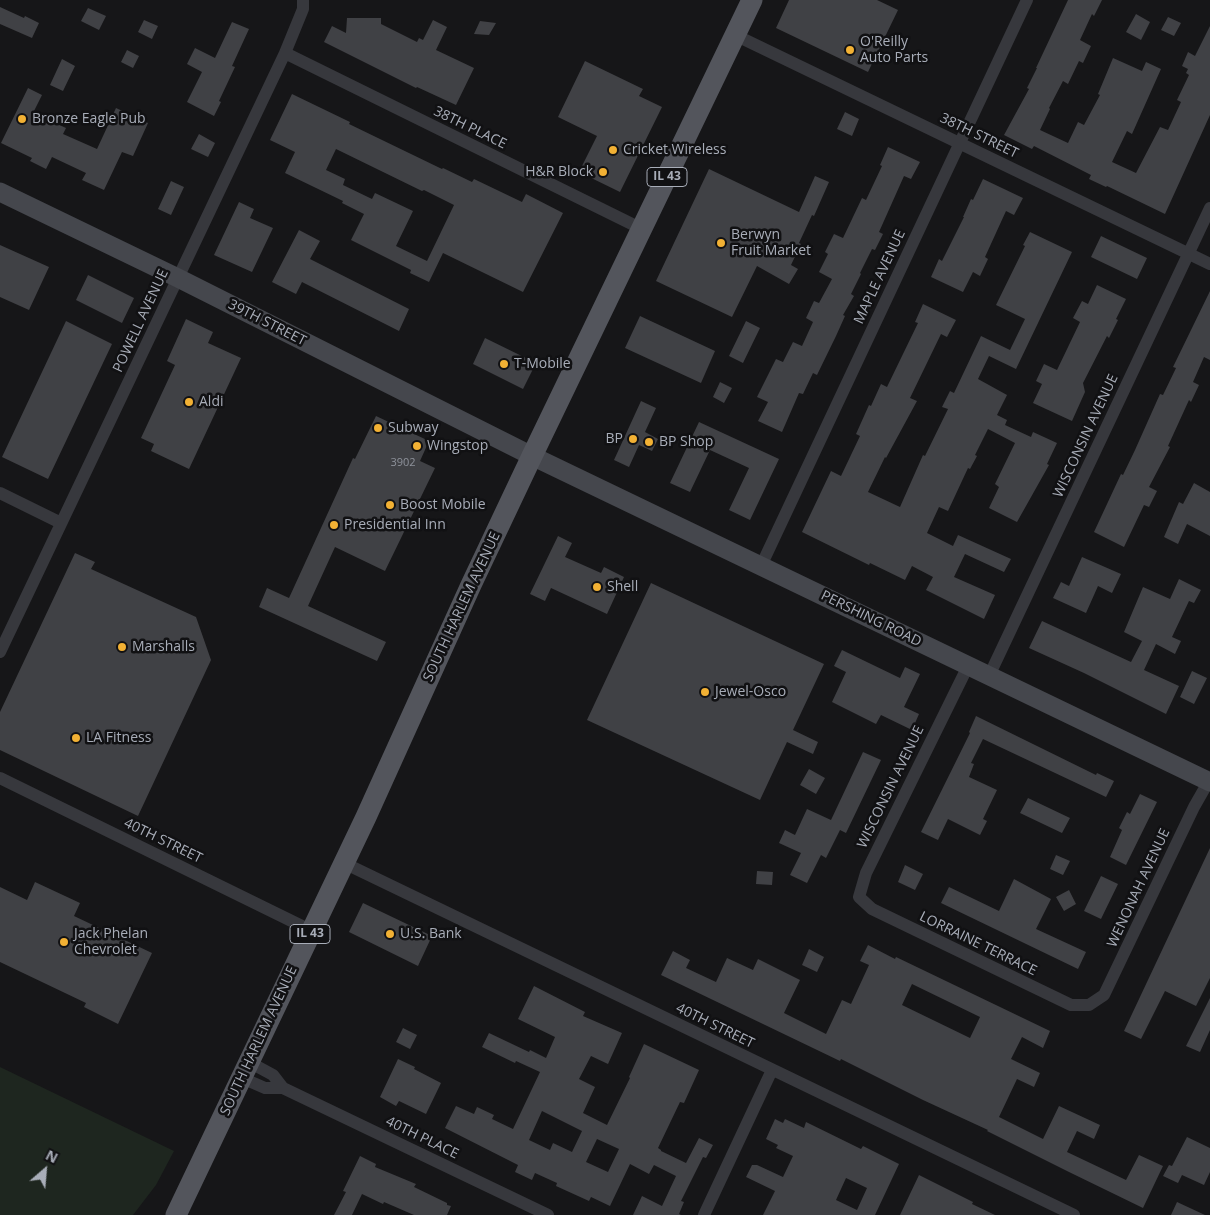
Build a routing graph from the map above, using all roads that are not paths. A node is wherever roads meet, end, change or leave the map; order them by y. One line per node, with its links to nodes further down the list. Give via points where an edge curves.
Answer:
1 (303, 0): 5 (street, POWELL AVENUE, via 303,9)
2 (752, 0): 4 (main road, SOUTH HARLEM AVENUE / IL 43)
3 (1027, 0): 6 (street, MAPLE AVENUE)
4 (735, 35): 6 (street, 38TH STREET); 9 (main road, SOUTH HARLEM AVENUE / IL 43)
5 (285, 53): 9 (street, 38TH PLACE); 12 (street, POWELL AVENUE)
6 (960, 143): 10 (street, 38TH STREET); 16 (street, MAPLE AVENUE)
7 (0, 192): 12 (main road, 39TH STREET)
8 (1210, 208): 10 (street, WISCONSIN AVENUE)
9 (642, 229): 13 (main road, SOUTH HARLEM AVENUE / IL 43)
10 (1189, 254): 11 (street, 38TH STREET); 20 (street, WISCONSIN AVENUE)
11 (1210, 264)
12 (178, 278): 13 (main road, 39TH STREET); 15 (street, POWELL AVENUE)
13 (532, 456): 16 (main road, PERSHING ROAD); 23 (main road, SOUTH HARLEM AVENUE / IL 43)
14 (0, 493): 15 (street)
15 (61, 523): 17 (street, POWELL AVENUE)
16 (761, 566): 19 (main road, PERSHING ROAD)
17 (3, 638): 18 (street, POWELL AVENUE)
18 (0, 652)
19 (968, 666): 20 (main road, PERSHING ROAD); 24 (street, WISCONSIN AVENUE, via 866,873)
20 (989, 676): 22 (main road, PERSHING ROAD)
21 (0, 778): 25 (street, 40TH STREET)
22 (1210, 781): 26 (street, WENONAH AVENUE, via 1194,807 1104,996)
23 (344, 863): 25 (main road, SOUTH HARLEM AVENUE / IL 43); 28 (street, 40TH STREET)
24 (859, 897): 26 (street, LORRAINE TERRACE, via 872,908 1071,1005)
25 (312, 930): 27 (main road, SOUTH HARLEM AVENUE / IL 43)
26 (1089, 1005)
27 (246, 1070): 29 (main road, SOUTH HARLEM AVENUE / IL 43); 30 (street, 40TH PLACE, via 265,1088 283,1088)
28 (772, 1070): 31 (street); 32 (street, 40TH STREET)
29 (176, 1215)
30 (548, 1215)
31 (704, 1215)
32 (1074, 1215)

